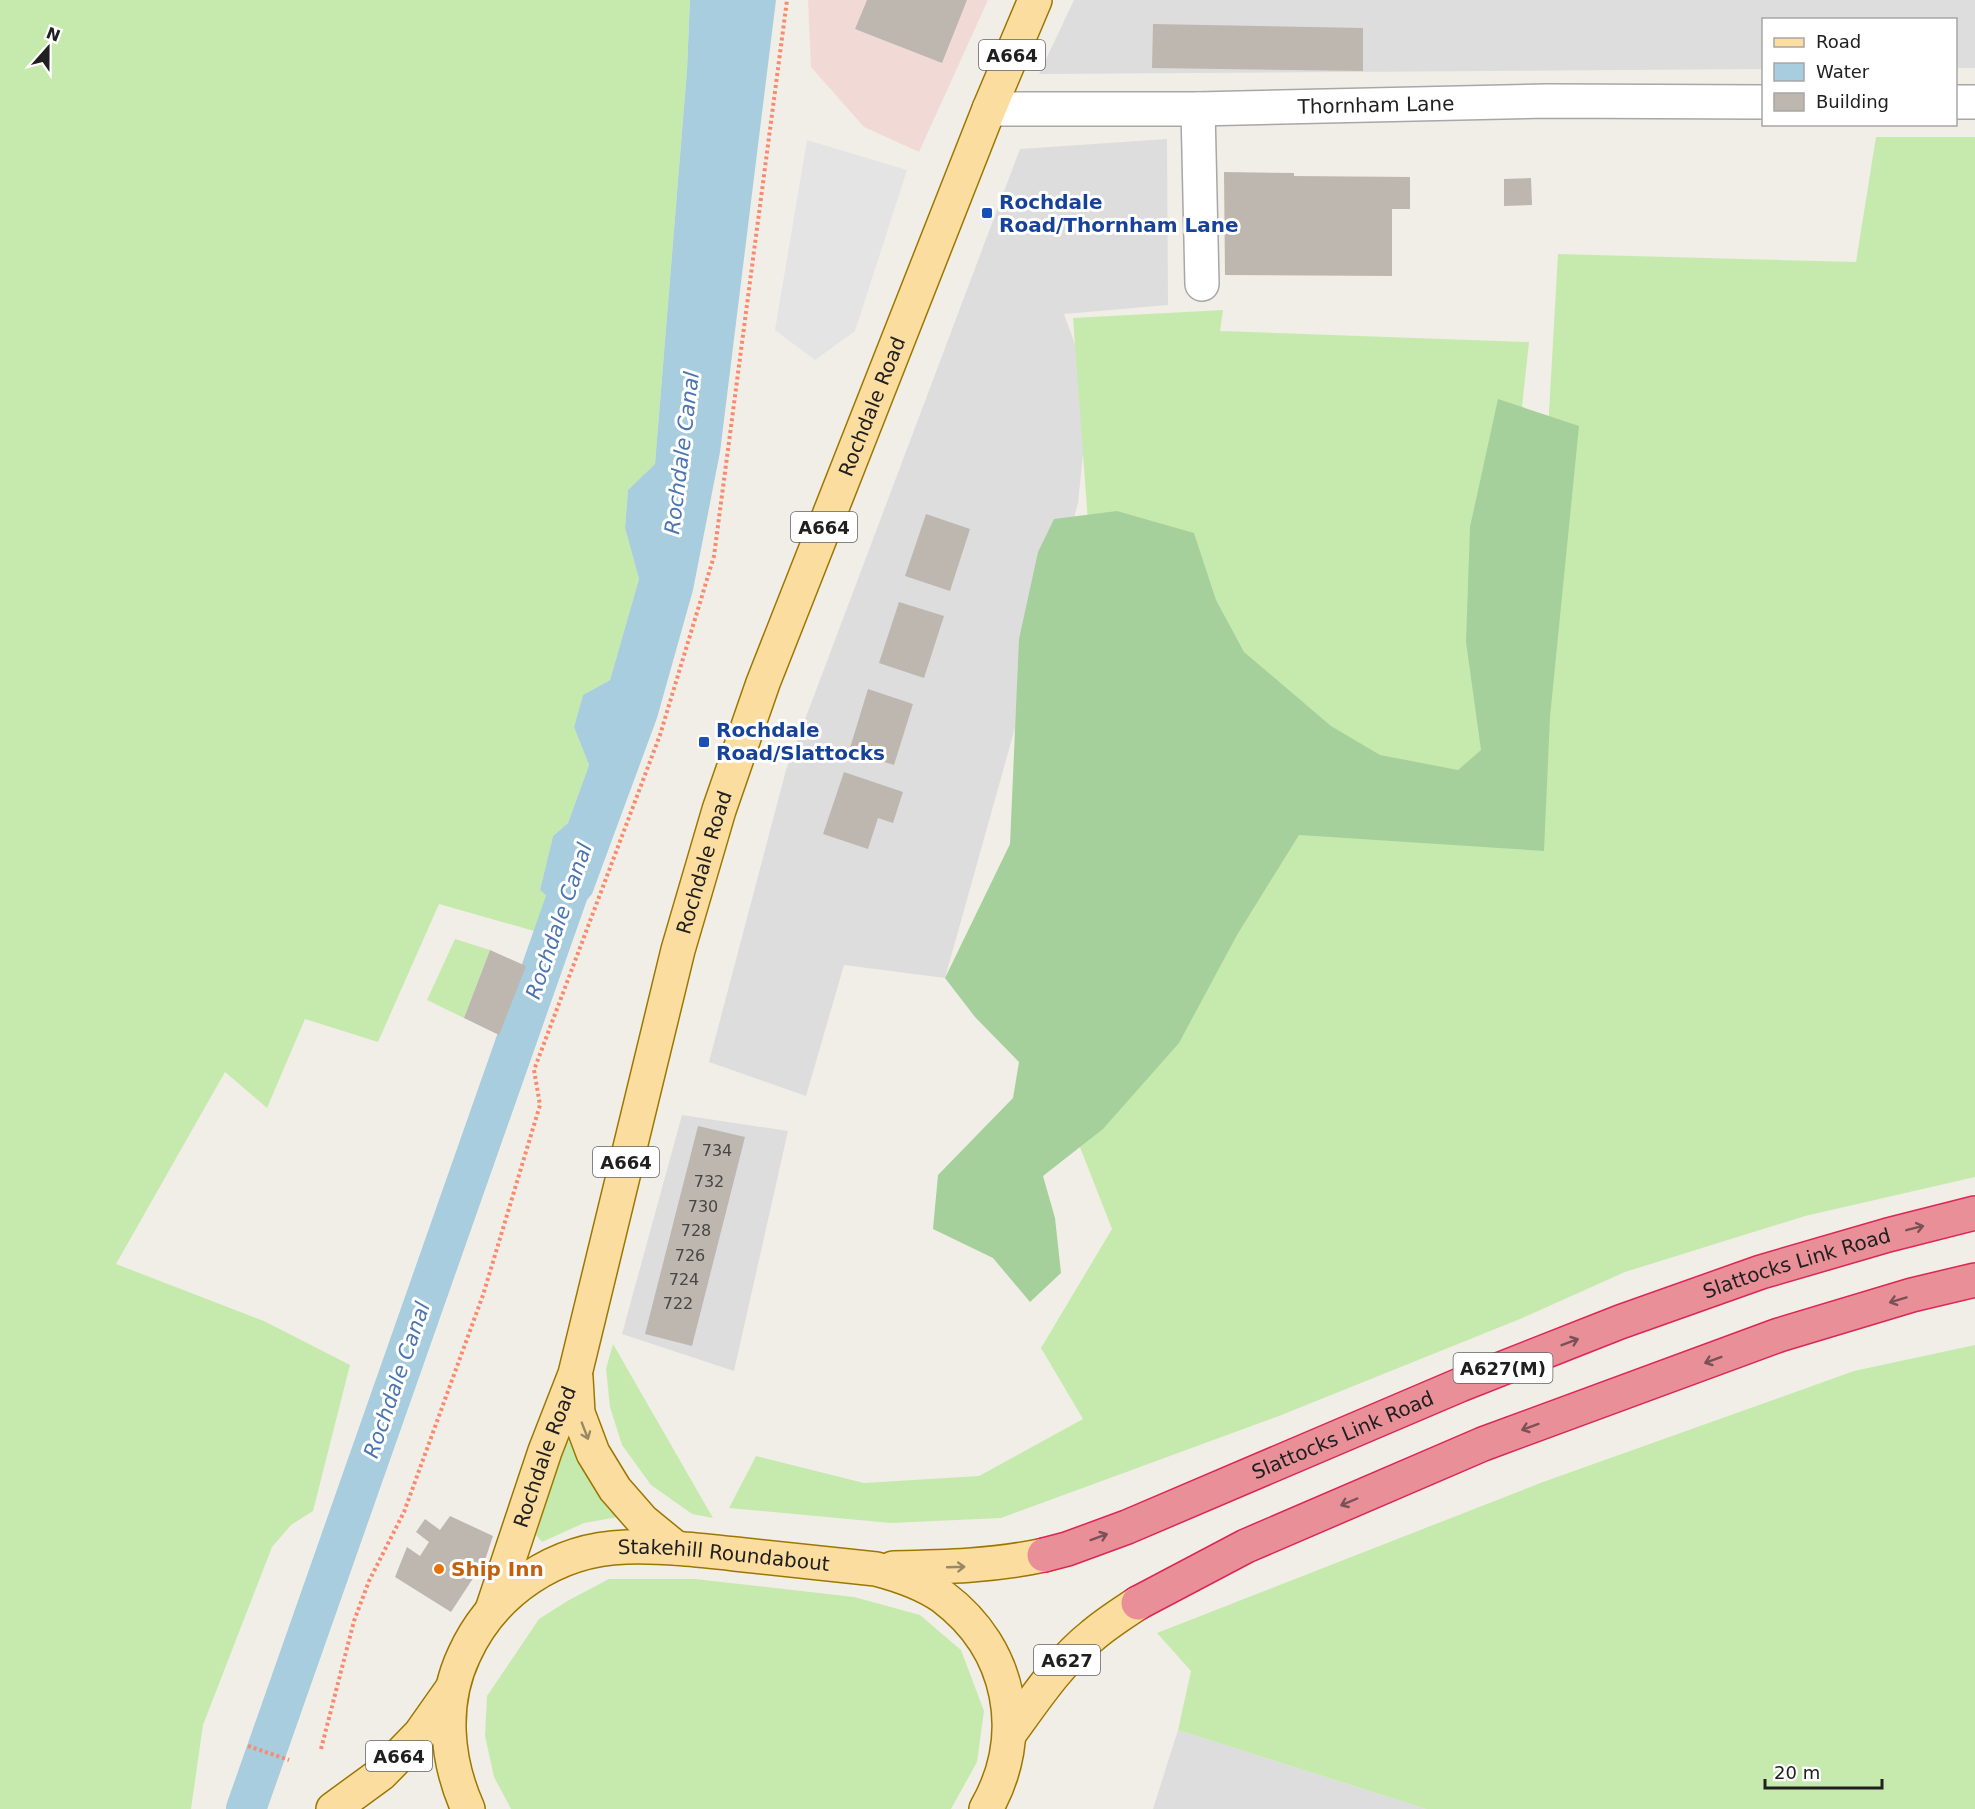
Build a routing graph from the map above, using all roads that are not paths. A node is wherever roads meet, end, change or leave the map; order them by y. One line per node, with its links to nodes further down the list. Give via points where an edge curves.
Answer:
1 (1035, 0): 5 (main road, Rochdale Road / A664)
2 (1762, 102): 6 (street, Thornham Lane, via 1547,101)
3 (1957, 102): 4 (street)
4 (1975, 102)
5 (989, 109): 6 (street, Thornham Lane); 10 (main road, Rochdale Road / A664, via 762,683 719,810 678,950)
6 (1198, 109): 7 (street)
7 (1202, 284)
8 (1975, 1213): 12 (highway, Slattocks Link Road / A627(M), one-way to 8, via 1127,1527 1460,1385 1620,1322 1761,1272)
9 (1975, 1280): 14 (highway, one-way to 14, via 1779,1335 1483,1444 1246,1546)
10 (575, 1374): 11 (main road, Rochdale Road / A664, one-way to 11, via 578,1413 593,1453 622,1497 643,1521); 15 (main road, Rochdale Road / A664)
11 (676, 1548): 13 (main road, Stakehill Roundabout); 15 (main road, Stakehill Roundabout, via 625,1547 565,1559 520,1583)
12 (1044, 1555): 13 (main road, Slattocks Link Road, one-way to 12, via 964,1567)
13 (876, 1569): 17 (main road, Stakehill Roundabout, via 907,1578 942,1597 967,1619 988,1646 1000,1674)
14 (1138, 1603): 17 (main road, A627, via 1075,1651)
15 (492, 1610): 16 (main road, Stakehill Roundabout, via 471,1639)
16 (452, 1689): 19 (main road, A664, via 420,1734 389,1766); 20 (main road, Stakehill Roundabout, via 448,1729 453,1770)
17 (1010, 1733): 18 (main road, Stakehill Roundabout)
18 (995, 1802)
19 (333, 1809)
20 (468, 1809)

